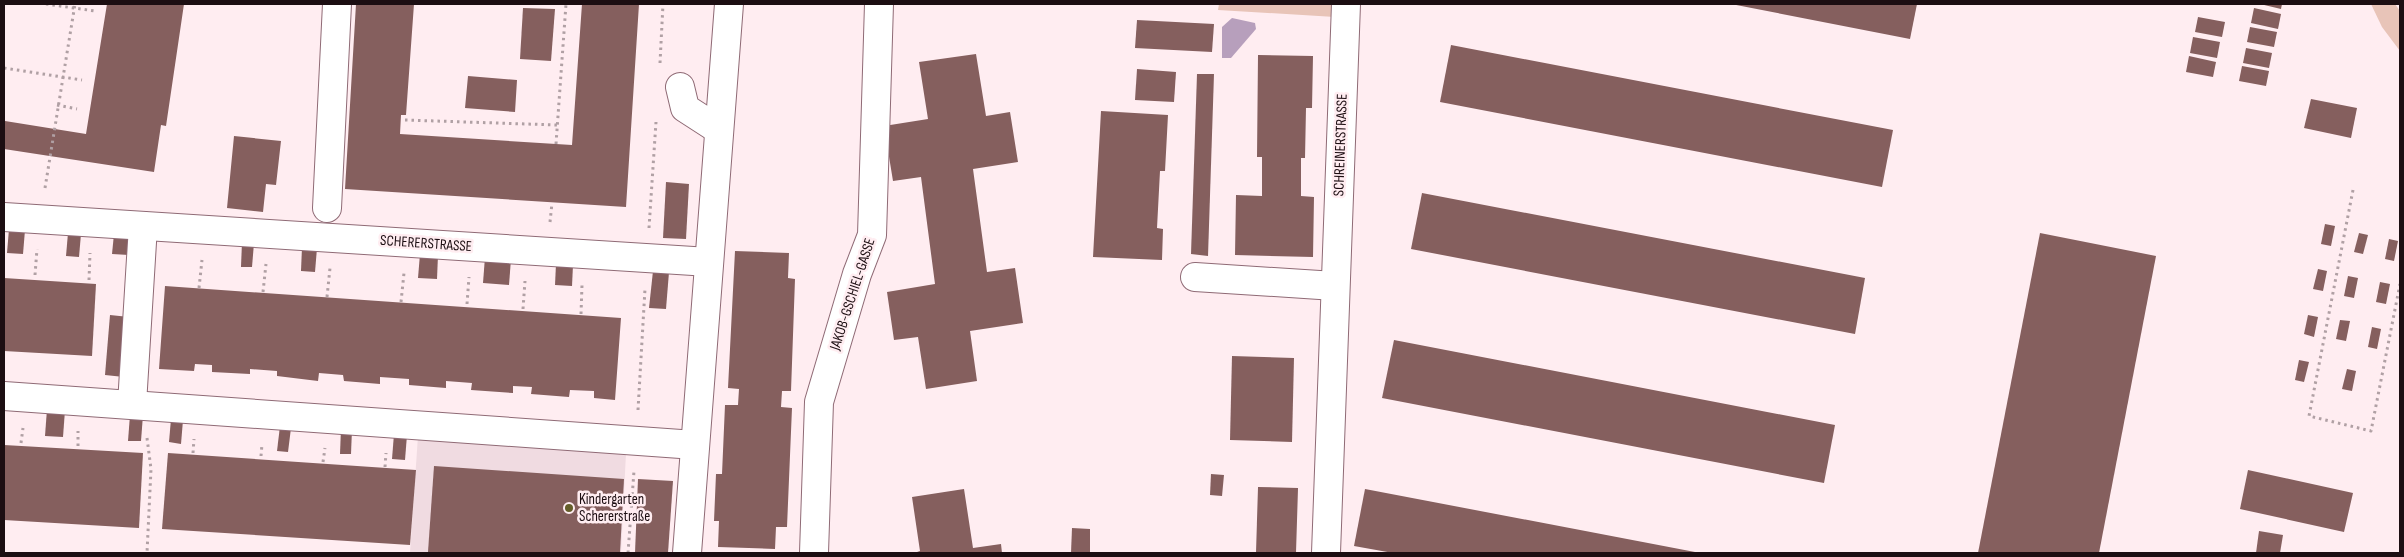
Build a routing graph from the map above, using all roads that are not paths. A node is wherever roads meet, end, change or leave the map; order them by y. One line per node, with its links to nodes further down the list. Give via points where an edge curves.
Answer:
1 (337, 4): 7 (street)
2 (729, 4): 6 (street)
3 (879, 4): 17 (street, JAKOB-GSCHIEL-GASSE, via 872,235 819,402)
4 (1346, 4): 12 (street, SCHREINERSTRASSE)
5 (680, 87): 6 (street, via 685,108)
6 (719, 130): 10 (street)
7 (327, 208)
8 (4, 217): 9 (street, SCHERERSTRASSE)
9 (143, 226): 10 (street, SCHERERSTRASSE); 14 (street)
10 (708, 262): 15 (street)
11 (1195, 277): 12 (street)
12 (1335, 286): 18 (street, SCHREINERSTRASSE)
13 (4, 396): 14 (street)
14 (140, 404): 15 (street)
15 (695, 445): 16 (street)
16 (687, 553)
17 (814, 553)
18 (1326, 553)

